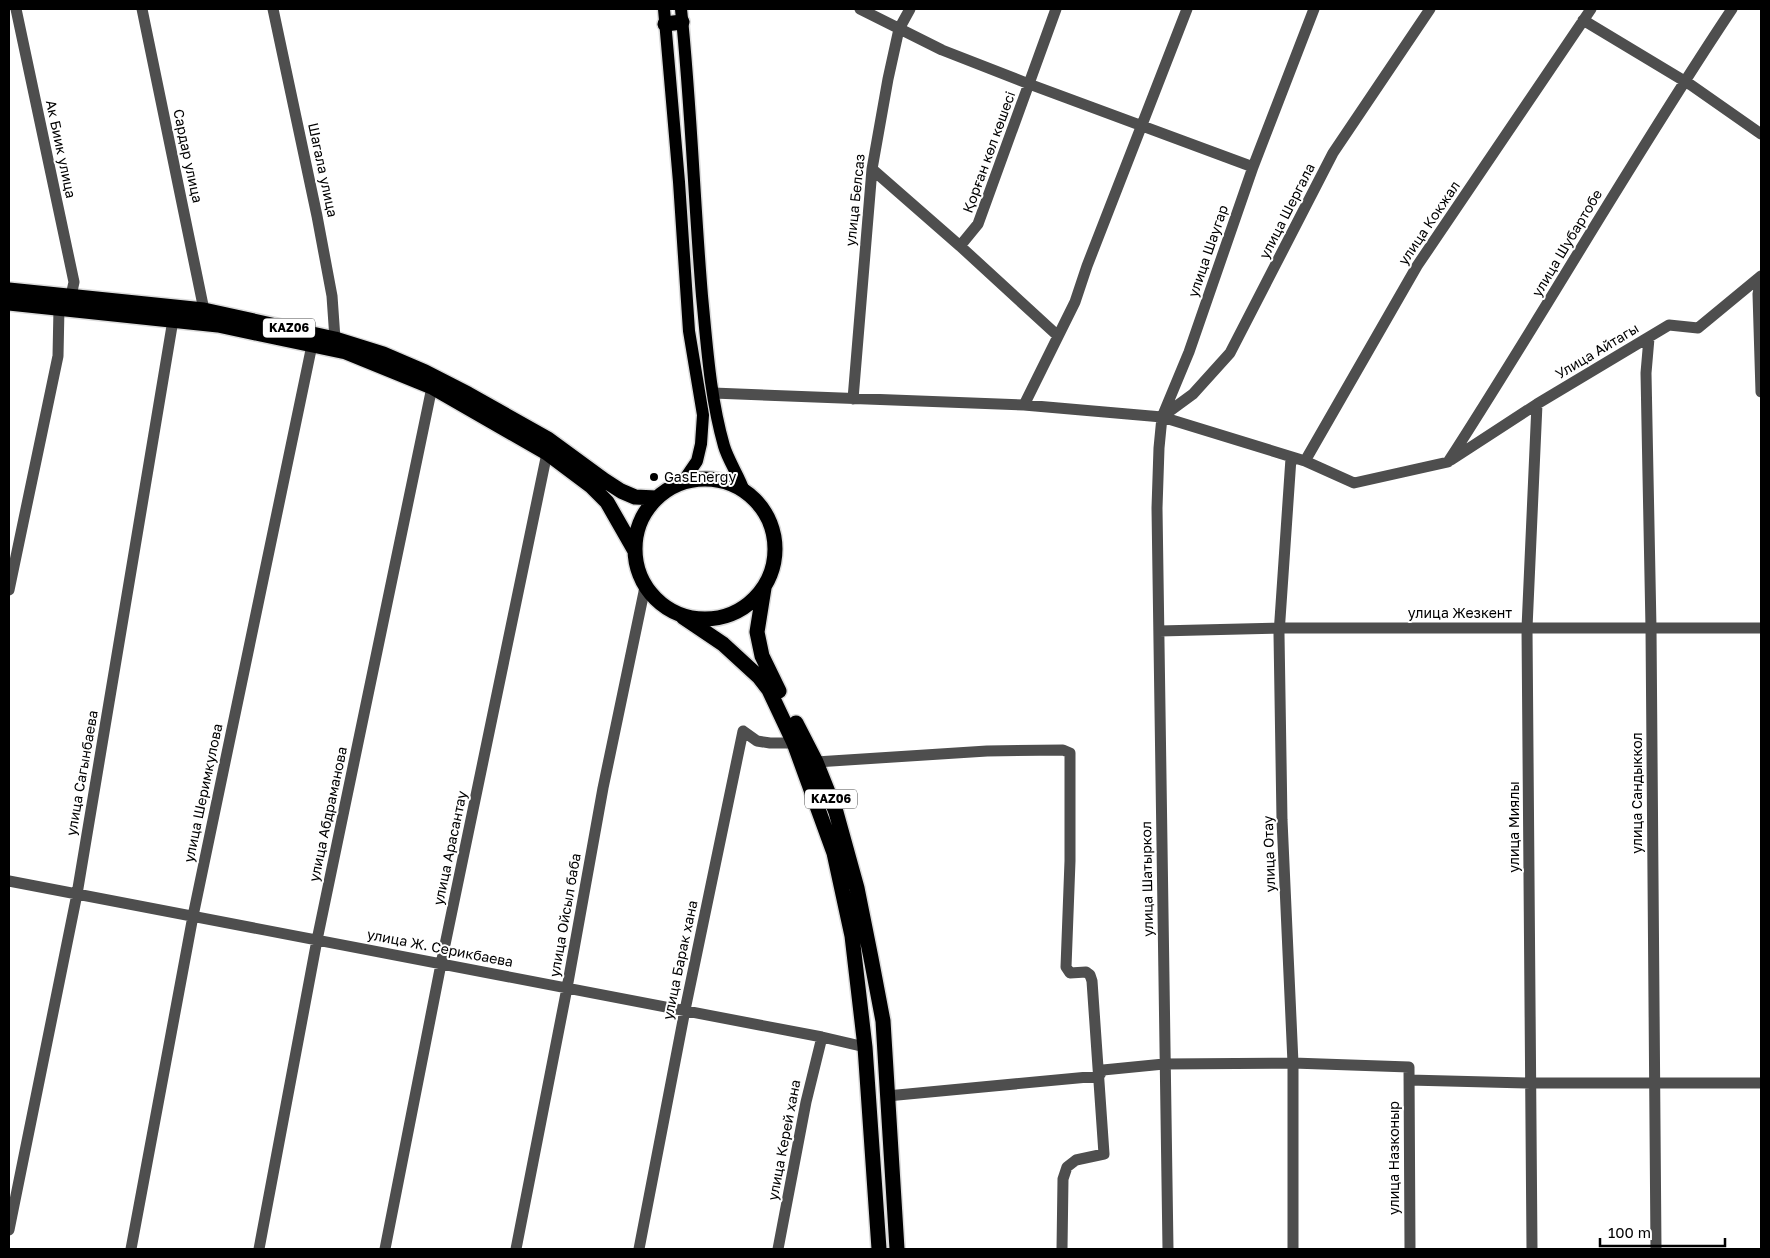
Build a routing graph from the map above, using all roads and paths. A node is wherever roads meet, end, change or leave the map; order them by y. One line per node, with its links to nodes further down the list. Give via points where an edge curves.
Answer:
1 (16, 9): 25 (street, Ак Биик улица, via 74,282)
2 (142, 9): 28 (street, Сардар улица)
3 (273, 9): 32 (street, Шагала улица, via 317,216 332,296)
4 (860, 9): 15 (street)
5 (910, 9): 15 (street, улица Белсаз)
6 (1056, 9): 17 (street, Қорған көл көшесі)
7 (1187, 9): 18 (street)
8 (1314, 9): 20 (street, улица Шаугар)
9 (1430, 9): 40 (street, улица Шергала, via 1333,153 1230,353 1193,394)
10 (1591, 9): 14 (street, улица Кокжал)
11 (1732, 9): 16 (street, улица Шубартобе)
12 (681, 15): 13 (highway); 36 (main road, via 697,239)
13 (665, 16): 45 (main road, via 689,331 702,415 697,461)
14 (1583, 20): 16 (street); 43 (street, улица Кокжал, via 1417,266)
15 (899, 29): 17 (street, via 942,50); 21 (street, улица Белсаз)
16 (1684, 81): 19 (street); 44 (street, улица Шубартобе)
17 (1029, 84): 18 (street); 22 (street, Қорған көл көшесі, via 978,224)
18 (1141, 126): 20 (street); 30 (street, via 1075,302)
19 (1761, 134)
20 (1253, 167): 40 (street, улица Шаугар, via 1189,352)
21 (872, 169): 22 (street); 37 (street, улица Белсаз)
22 (960, 246): 30 (street)
23 (1761, 277): 31 (street, Улица Айтагы, via 1698,328 1668,325); 35 (street, via 1758,294)
24 (9, 290): 25 (highway, KАZ06)
25 (71, 296): 28 (highway, KАZ06)
26 (9, 303): 27 (highway, KАZ06)
27 (59, 308): 29 (highway, KАZ06); 52 (street, via 58,356)
28 (204, 310): 32 (highway, KАZ06)
29 (173, 320): 33 (highway, KАZ06, via 218,325); 62 (street, улица Сагынбаева)
30 (1058, 336): 39 (street)
31 (1649, 338): 38 (street, Улица Айтагы); 56 (street, улица Сандыккол, via 1646,373)
32 (335, 339): 47 (highway, KАZ06, via 425,372 548,439 621,491 635,497)
33 (312, 345): 34 (highway, KАZ06, via 346,352); 63 (street, улица Шеримкулова)
34 (432, 387): 41 (highway, KАZ06); 64 (street, улица Абдраманова)
35 (1761, 392)
36 (713, 393): 37 (street); 46 (main road, via 724,448)
37 (853, 399): 39 (street)
38 (1538, 404): 44 (street, Улица Айтагы); 55 (street, улица Миялы)
39 (1024, 405): 40 (street)
40 (1162, 417): 42 (street); 48 (street, улица Шаугар, via 1158,448)
41 (547, 453): 49 (highway, KАZ06, via 607,502); 65 (street, улица Арасантау)
42 (1291, 458): 43 (street); 54 (street, улица Отау)
43 (1305, 461): 44 (street, via 1354,483)
44 (1448, 462)
45 (682, 483): 46 (highway, KАZ06, via 703,479 725,482); 47 (highway, KАZ06)
46 (744, 491): 51 (highway, KАZ06, via 760,506 771,525 774,539 773,568)
47 (656, 498): 49 (highway, KАZ06, via 644,514)
48 (1158, 508): 58 (street, улица Шатыркол)
49 (634, 551): 50 (highway, KАZ06)
50 (645, 587): 53 (highway, KАZ06, via 662,605); 66 (street, улица Ойсыл баба, via 603,788)
51 (764, 588): 53 (highway, KАZ06, via 748,604 728,616 706,620); 60 (highway, KАZ06, via 757,632 762,656)
52 (9, 590)
53 (683, 616): 59 (highway, KАZ06, via 723,644 759,676)
54 (1279, 628): 55 (street, улица Жезкент); 58 (street, улица Жезкент); 70 (street, улица Отау, via 1282,810)
55 (1527, 628): 56 (street, улица Жезкент); 74 (street, улица Миялы)
56 (1651, 628): 57 (street, улица Жезкент); 75 (street, улица Сандыккол)
57 (1761, 628)
58 (1159, 631): 71 (street, улица Шатыркол)
59 (794, 743): 67 (street, улица Барак хана, via 757,741 743,731); 69 (highway, KАZ06, via 834,853 852,936)
60 (816, 762): 72 (street, via 987,751 1063,750 1070,754 1066,968 1070,972 1090,975); 77 (highway, KАZ06, via 836,812 857,888 883,1021)
61 (9, 881): 62 (street, улица Ж. Серикбаева)
62 (77, 894): 63 (street, улица Ж. Серикбаева); 78 (street, улица Сагынбаева)
63 (193, 916): 64 (street, улица Ж. Серикбаева); 79 (street, улица Шеримкулова)
64 (317, 940): 65 (street, улица Ж. Серикбаева); 80 (street, улица Абдраманова)
65 (441, 964): 66 (street, улица Ж. Серикбаева); 81 (street, улица Арасантау)
66 (567, 988): 67 (street, улица Ж. Серикбаева); 82 (street, улица Ойсыл баба)
67 (685, 1010): 68 (street, улица Ж. Серикбаева); 83 (street, улица Барак хана)
68 (822, 1037): 69 (street, улица Ж. Серикбаева); 84 (street, улица Керей хана)
69 (865, 1047): 85 (highway, KАZ06)
70 (1293, 1063): 71 (street); 73 (street, улица Назконыр, via 1409,1067); 89 (street, улица Отау)
71 (1164, 1064): 72 (street, via 1103,1070); 88 (street, улица Шатыркол)
72 (1099, 1076): 77 (street); 87 (street, via 1104,1154 1076,1160 1067,1167 1063,1179)
73 (1409, 1080): 74 (street); 90 (street, улица Назконыр)
74 (1530, 1083): 75 (street); 91 (street, улица Миялы)
75 (1654, 1083): 76 (street); 92 (street, улица Сандыккол)
76 (1761, 1083)
77 (887, 1096): 86 (highway, KАZ06)
78 (9, 1230)
79 (130, 1249)
80 (259, 1249)
81 (385, 1249)
82 (516, 1249)
83 (639, 1249)
84 (778, 1249)
85 (879, 1249)
86 (897, 1249)
87 (1062, 1249)
88 (1168, 1249)
89 (1292, 1249)
90 (1410, 1249)
91 (1532, 1249)
92 (1656, 1249)

